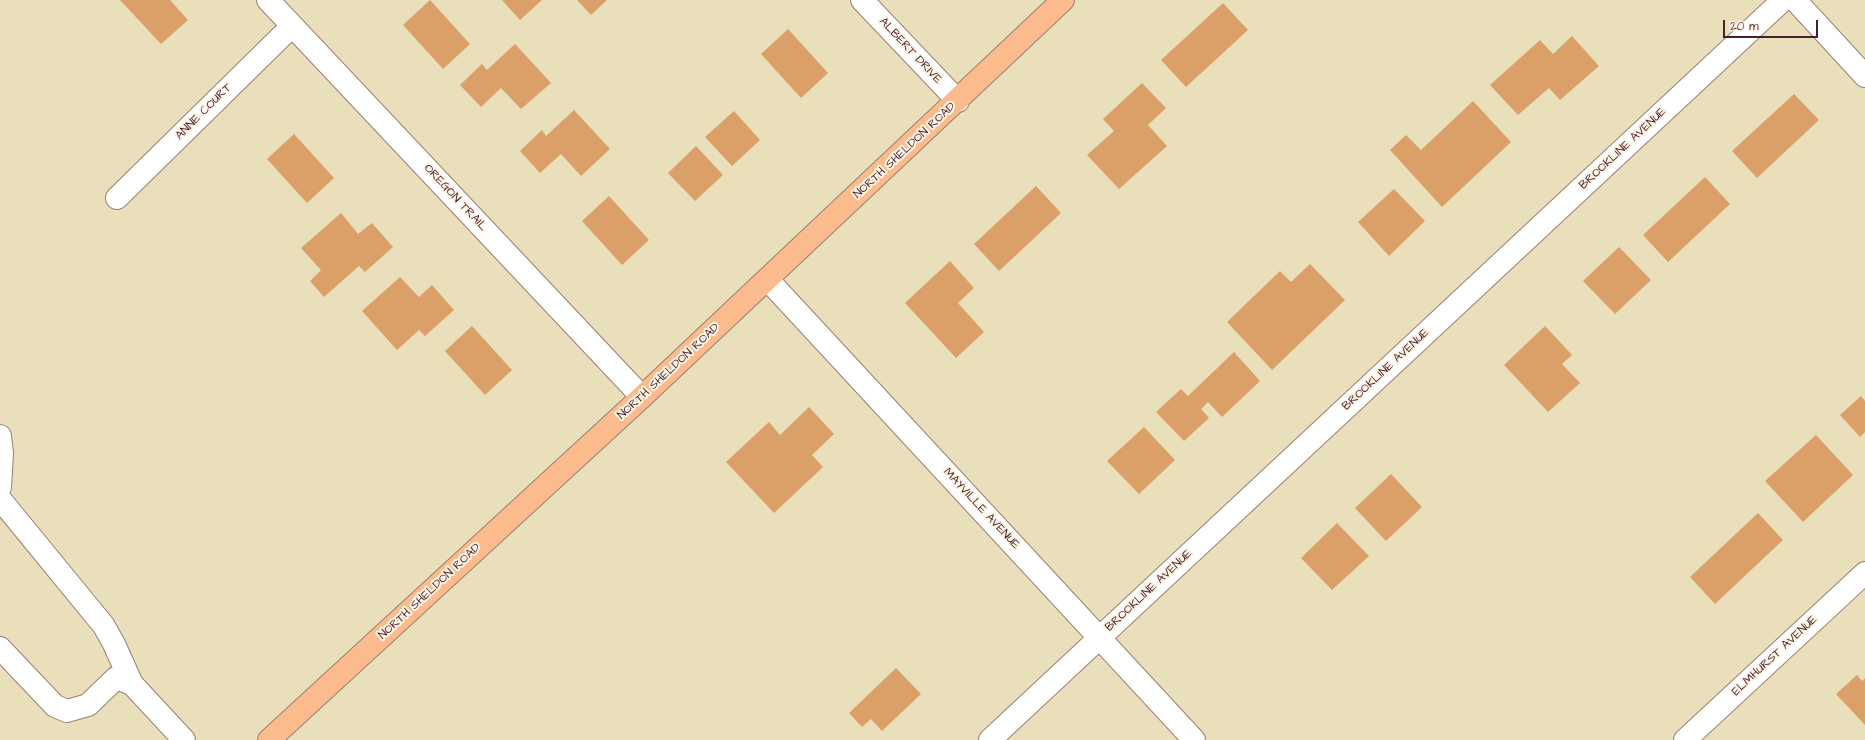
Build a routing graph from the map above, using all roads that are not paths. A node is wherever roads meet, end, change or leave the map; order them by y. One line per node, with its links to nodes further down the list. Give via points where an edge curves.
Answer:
1 (268, 0): 6 (street, OREGON TRAIL)
2 (862, 0): 8 (street, ALBERT DRIVE)
3 (1063, 0): 8 (main road, NORTH SHELDON ROAD)
4 (1782, 0): 16 (street, BROOKLINE AVENUE)
5 (1795, 0): 7 (street)
6 (292, 26): 9 (street, ANNE COURT); 11 (street, OREGON TRAIL)
7 (1865, 76)
8 (958, 101): 10 (main road, NORTH SHELDON ROAD)
9 (117, 198)
10 (768, 280): 11 (main road, NORTH SHELDON ROAD); 16 (street, MAYVILLE AVENUE)
11 (642, 397): 20 (main road, NORTH SHELDON ROAD)
12 (0, 436): 13 (street)
13 (0, 487)
14 (0, 499): 18 (street, via 104,626)
15 (1865, 573): 23 (street, ELMHURST AVENUE)
16 (1100, 637): 21 (street, BROOKLINE AVENUE); 22 (street, MAYVILLE AVENUE)
17 (0, 648): 18 (street, via 55,706 68,711 88,705 116,678)
18 (132, 684): 19 (street)
19 (184, 740)
20 (269, 740)
21 (990, 740)
22 (1194, 740)
23 (1685, 740)

